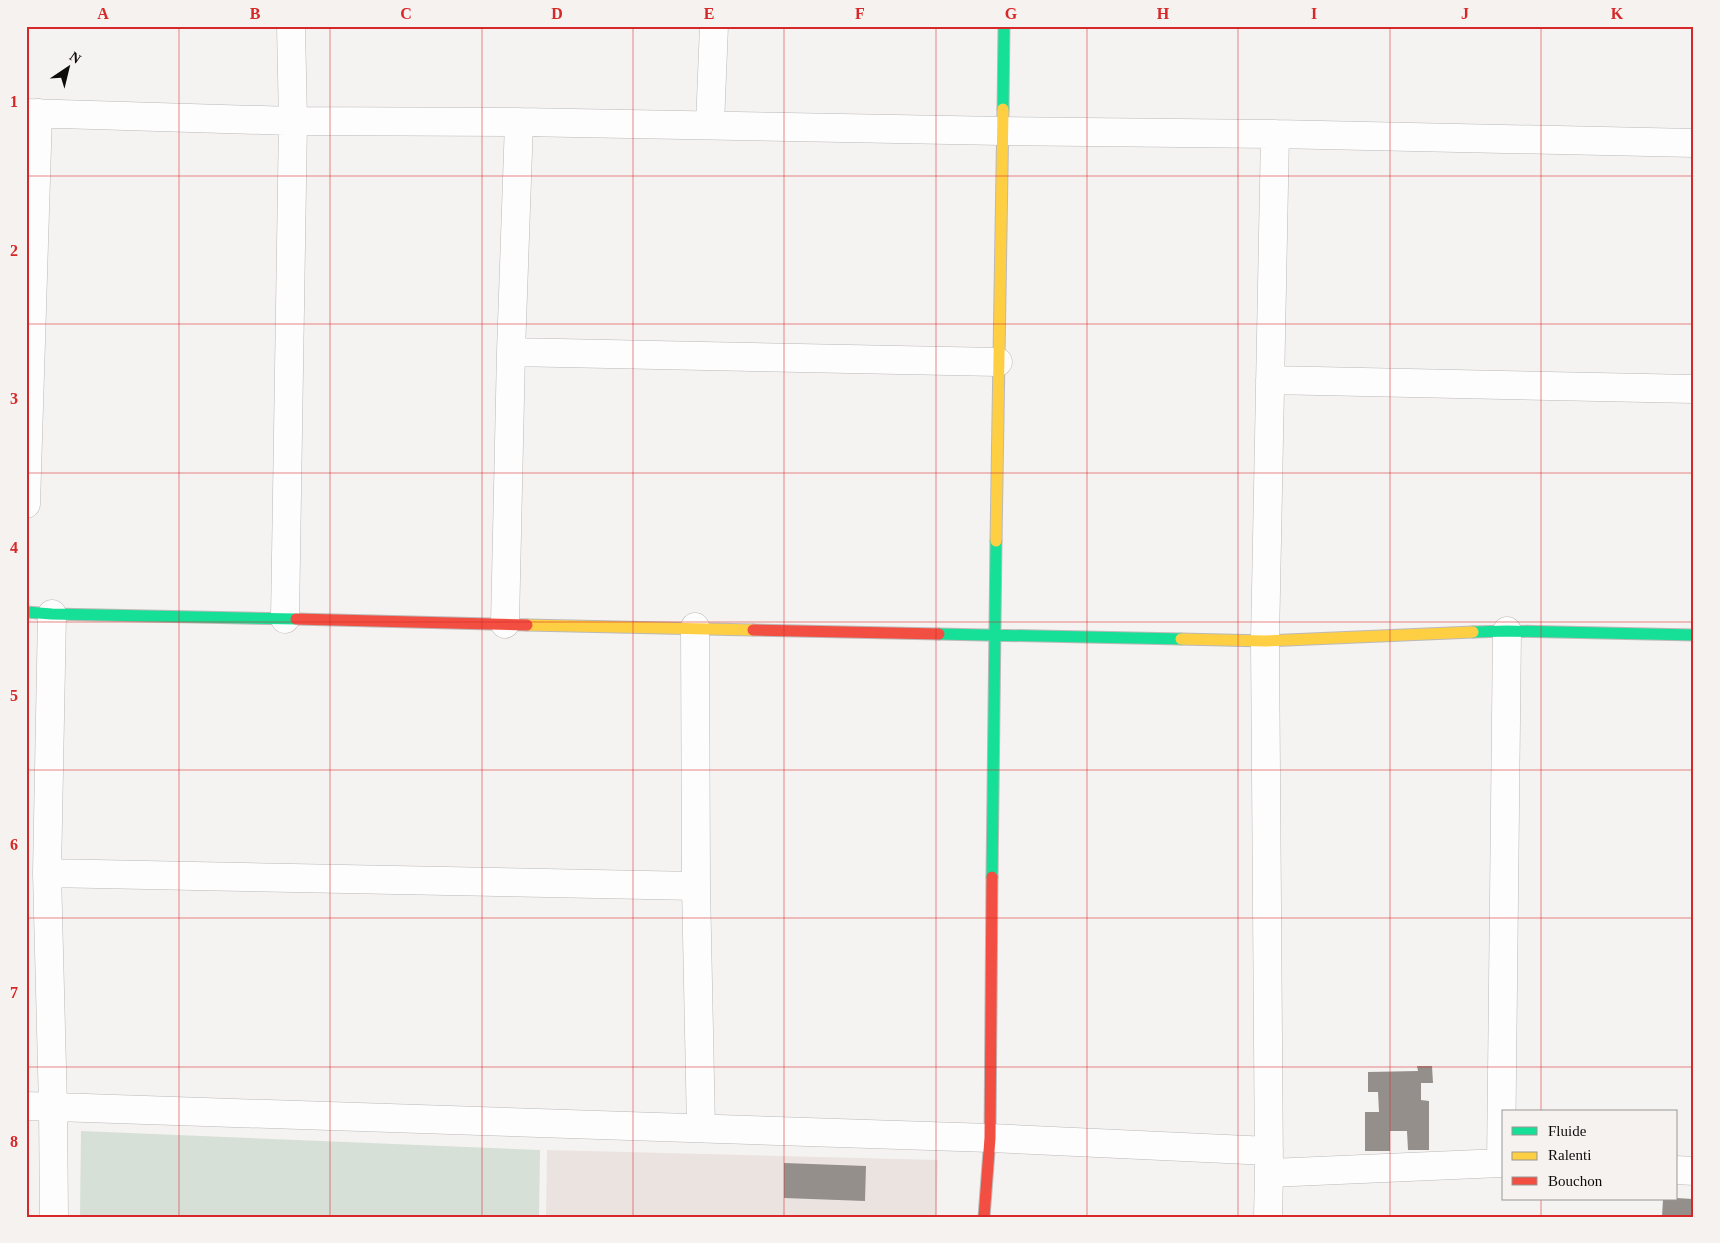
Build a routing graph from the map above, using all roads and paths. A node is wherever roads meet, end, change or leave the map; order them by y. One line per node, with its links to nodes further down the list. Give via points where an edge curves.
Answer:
1 (291, 26): 5 (street)
2 (714, 26): 7 (street)
3 (1004, 26): 8 (street)
4 (32, 113): 5 (street); 12 (street)
5 (293, 121): 6 (street); 18 (street)
6 (519, 122): 7 (street); 11 (street)
7 (710, 125): 8 (street)
8 (1002, 131): 9 (street); 13 (street)
9 (1275, 134): 10 (street); 14 (street)
10 (1694, 142)
11 (511, 352): 13 (street); 19 (street)
12 (29, 353): 16 (street)
13 (998, 362): 23 (street)
14 (1270, 380): 15 (street); 24 (street)
15 (1694, 389)
16 (26, 504)
17 (39, 613): 18 (street); 25 (street)
18 (285, 618): 19 (street)
19 (505, 624): 20 (street)
20 (695, 627): 23 (street); 26 (street)
21 (1507, 631): 22 (street); 24 (street); 29 (street)
22 (1694, 635)
23 (994, 636): 24 (street); 31 (street)
24 (1265, 641): 32 (street)
25 (47, 873): 26 (street); 28 (street)
26 (696, 886): 30 (street)
27 (26, 1106): 28 (street)
28 (53, 1107): 30 (street); 36 (street)
29 (1502, 1110)
30 (701, 1128): 31 (street)
31 (990, 1138): 32 (street); 37 (street)
32 (1269, 1162): 33 (street); 38 (street)
33 (1502, 1163)
34 (1678, 1170): 35 (street)
35 (1694, 1171)
36 (54, 1217)
37 (984, 1217)
38 (1268, 1217)

